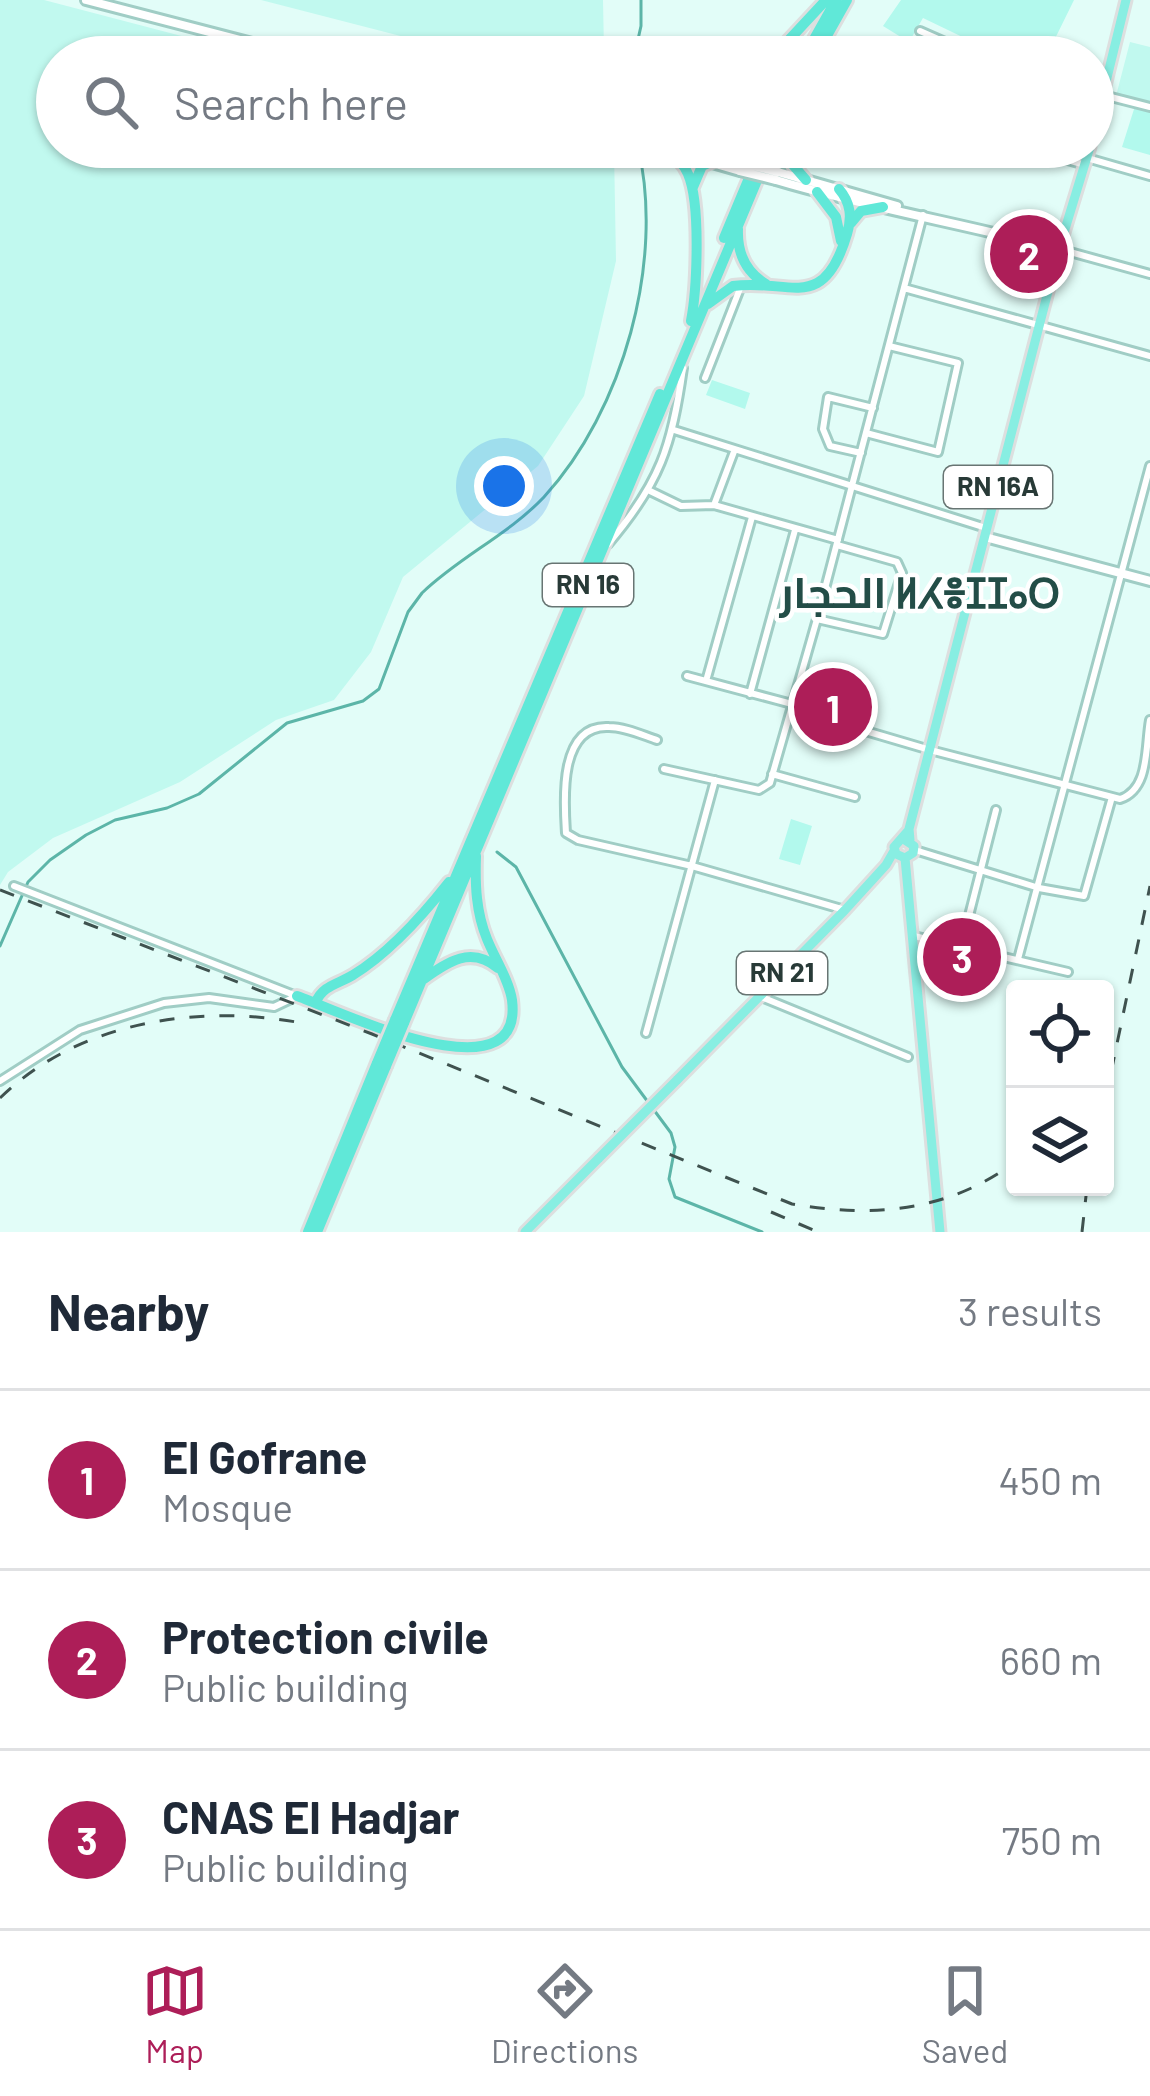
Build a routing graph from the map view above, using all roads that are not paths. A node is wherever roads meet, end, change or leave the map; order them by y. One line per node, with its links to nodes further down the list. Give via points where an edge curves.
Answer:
1 (86, 0): 7 (main road)
2 (826, 0): 8 (highway)
3 (836, 0): 9 (highway)
4 (847, 0): 10 (highway)
5 (1126, 0): 12 (main road)
6 (920, 31): 11 (street)
7 (225, 36)
8 (793, 36)
9 (816, 36)
10 (827, 36)
11 (931, 36)
12 (1114, 50)
13 (1114, 98): 14 (street)
14 (1150, 107)
15 (1114, 165): 24 (street)
16 (684, 168): 28 (highway)
17 (704, 168): 28 (highway)
18 (745, 168): 23 (main road, bridge)
19 (757, 168): 41 (highway, RN 16)
20 (758, 168): 33 (highway, RN 16)
21 (796, 168): 25 (highway)
22 (1085, 168): 35 (main road, RN 16A)
23 (777, 176): 25 (main road); 27 (main road)
24 (1150, 176)
25 (806, 179): 26 (main road)
26 (839, 189): 29 (highway); 31 (main road)
27 (817, 192): 29 (main road); 36 (highway, via 836,217)
28 (693, 194): 41 (highway)
29 (848, 201): 30 (main road); 34 (highway)
30 (883, 207): 31 (main road); 34 (highway, via 861,211)
31 (904, 210): 32 (main road)
32 (923, 214): 35 (main road); 40 (street)
33 (738, 223): 39 (highway, via 746,265); 41 (highway, RN 16)
34 (849, 226): 36 (highway)
35 (1059, 249): 37 (street); 42 (main road, RN 16A)
36 (841, 250): 39 (highway, via 816,284)
37 (1150, 274)
38 (741, 285): 39 (highway); 41 (highway, via 718,293); 46 (street)
39 (775, 288)
40 (904, 288): 42 (street); 43 (street)
41 (695, 319): 44 (highway, RN 16); 81 (highway, RN 16)
42 (1040, 324): 45 (street); 58 (main road, RN 16A)
43 (889, 346): 47 (street); 49 (street, via 958,363 938,452)
44 (684, 352): 48 (street); 60 (highway, RN 16)
45 (1150, 356)
46 (705, 378)
47 (873, 408): 49 (street); 51 (street, via 828,398 823,430 830,446)
48 (674, 430): 50 (street); 54 (street)
49 (866, 433): 51 (street)
50 (735, 449): 53 (street); 55 (street)
51 (861, 453): 53 (street)
52 (1150, 466): 61 (street)
53 (852, 486): 58 (street); 59 (street)
54 (650, 491): 55 (street, via 680,506); 60 (street)
55 (714, 505): 56 (street)
56 (752, 516): 57 (street); 65 (street)
57 (796, 528): 59 (street); 66 (street)
58 (986, 533): 61 (main road); 70 (main road, RN 16A)
59 (838, 542): 63 (street); 63 (street, via 894,561 902,573 883,634)
60 (601, 552): 79 (highway, RN 16)
61 (1123, 574): 62 (main road); 74 (street)
62 (1150, 581)
63 (817, 619): 67 (street)
64 (687, 676): 65 (street)
65 (706, 681): 66 (street)
66 (750, 694): 67 (street)
67 (792, 706): 70 (street); 72 (street)
68 (1150, 720): 76 (street, via 1140,784 1128,797)
69 (657, 740): 80 (street, via 609,727 582,737 563,793 566,833)
70 (930, 750): 74 (street); 78 (main road, RN 16A)
71 (664, 769): 73 (street)
72 (772, 774): 73 (street, via 759,790); 75 (street)
73 (715, 780): 80 (street)
74 (1065, 784): 76 (street); 84 (street)
75 (855, 797)
76 (1112, 797): 84 (street, via 1085,895)
77 (996, 810): 82 (street)
78 (905, 846): 82 (street); 85 (main road, RN 21); 86 (main road, RN 16A)
79 (477, 851): 89 (highway, via 479,916); 91 (highway, RN 16)
80 (692, 866): 85 (street); 96 (street)
81 (459, 870): 94 (highway, via 407,928); 95 (highway, RN 16)
82 (981, 872): 84 (street); 87 (street)
83 (14, 886): 92 (street)
84 (1039, 888): 88 (street)
85 (844, 910): 93 (main road, RN 21)
86 (914, 936): 87 (street); 103 (main road, RN 16A)
87 (961, 947): 88 (street)
88 (1018, 959): 90 (street)
89 (500, 970): 91 (highway, via 468,956); 94 (highway, via 512,999 508,1022 501,1036 472,1048 434,1045)
90 (1068, 972)
91 (422, 981): 95 (highway, RN 16)
92 (297, 996): 94 (highway); 99 (street, via 274,1007 209,998 164,1004 80,1030)
93 (759, 996): 97 (street); 102 (main road, RN 21, bridge)
94 (316, 1002)
95 (400, 1022): 98 (highway, RN 16, bridge)
96 (646, 1034)
97 (908, 1058)
98 (381, 1064): 100 (highway, RN 16); 101 (highway, RN 16)
99 (0, 1081)
100 (308, 1232)
101 (317, 1232)
102 (525, 1232)
103 (940, 1232)

